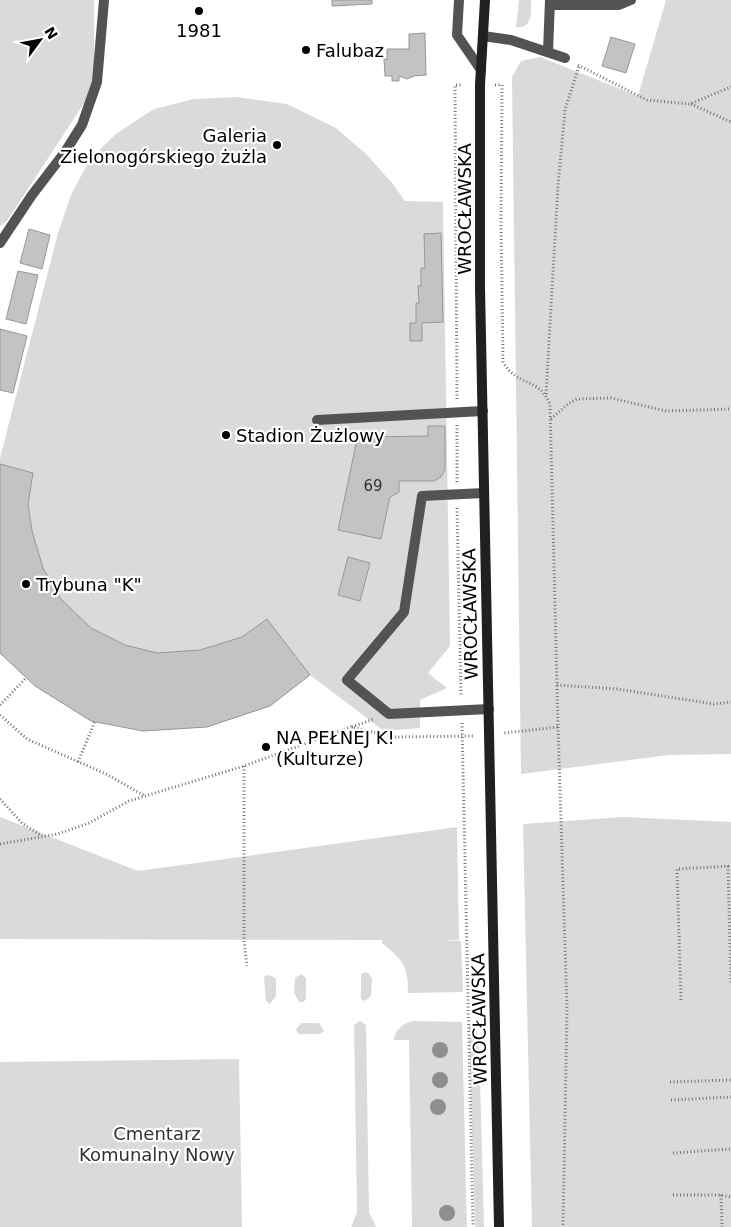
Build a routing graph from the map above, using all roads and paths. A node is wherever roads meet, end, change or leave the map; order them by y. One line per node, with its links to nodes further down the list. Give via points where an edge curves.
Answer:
1 (104, 0): 16 (lane, via 97,82 82,125)
2 (459, 0): 10 (lane, via 457,35)
3 (485, 0): 6 (main road, WROCŁAWSKA)
4 (631, 0): 5 (lane, via 620,5)
5 (550, 3): 7 (lane)
6 (483, 36): 7 (lane, via 511,40); 10 (main road, WROCŁAWSKA)
7 (548, 52): 8 (lane)
8 (565, 58): 9 (path)
9 (579, 66): 14 (path, via 647,100); 17 (path, via 565,110)
10 (481, 70): 19 (main road, WROCŁAWSKA)
11 (461, 85): 20 (path, via 455,85)
12 (495, 86): 17 (path, via 502,85 503,362 514,376)
13 (731, 87): 14 (path)
14 (690, 104): 15 (path)
15 (731, 122)
16 (0, 243)
17 (546, 394): 21 (path)
18 (731, 409): 21 (path, via 666,410 611,398 576,399)
19 (482, 411): 20 (lane); 23 (main road, WROCŁAWSKA)
20 (457, 413): 22 (lane); 24 (path)
21 (550, 419): 26 (path)
22 (317, 420)
23 (484, 493): 24 (lane); 29 (main road, WROCŁAWSKA)
24 (457, 494): 30 (path); 31 (lane, via 422,496 404,612 347,680)
25 (26, 678): 28 (path)
26 (557, 685): 27 (path, via 617,689 714,704); 35 (path)
27 (731, 702)
28 (0, 704)
29 (489, 709): 30 (lane); 36 (main road, WROCŁAWSKA)
30 (461, 710): 31 (lane); 37 (path)
31 (389, 714): 34 (path)
32 (0, 715): 38 (path, via 27,739)
33 (95, 721): 38 (path)
34 (350, 727): 37 (path, via 393,737); 39 (path)
35 (558, 727): 36 (path); 59 (path, via 567,1010)
36 (489, 734): 37 (path); 58 (main road, WROCŁAWSKA)
37 (462, 737): 57 (path)
38 (78, 763): 40 (path)
39 (244, 766): 40 (path); 45 (path, via 244,941)
40 (146, 796): 42 (path, via 129,801 89,823)
41 (0, 799): 42 (path, via 22,823)
42 (43, 836): 43 (path)
43 (0, 844)
44 (730, 866): 46 (path); 47 (path, via 676,869)
45 (247, 966)
46 (731, 983)
47 (681, 1000)
48 (731, 1080): 49 (path)
49 (670, 1082)
50 (731, 1097): 51 (path)
51 (671, 1100)
52 (731, 1149): 53 (path)
53 (673, 1153)
54 (673, 1195): 55 (path)
55 (721, 1195): 56 (path); 60 (path)
56 (731, 1197)
57 (472, 1227)
58 (500, 1227)
59 (563, 1227)
60 (722, 1227)

